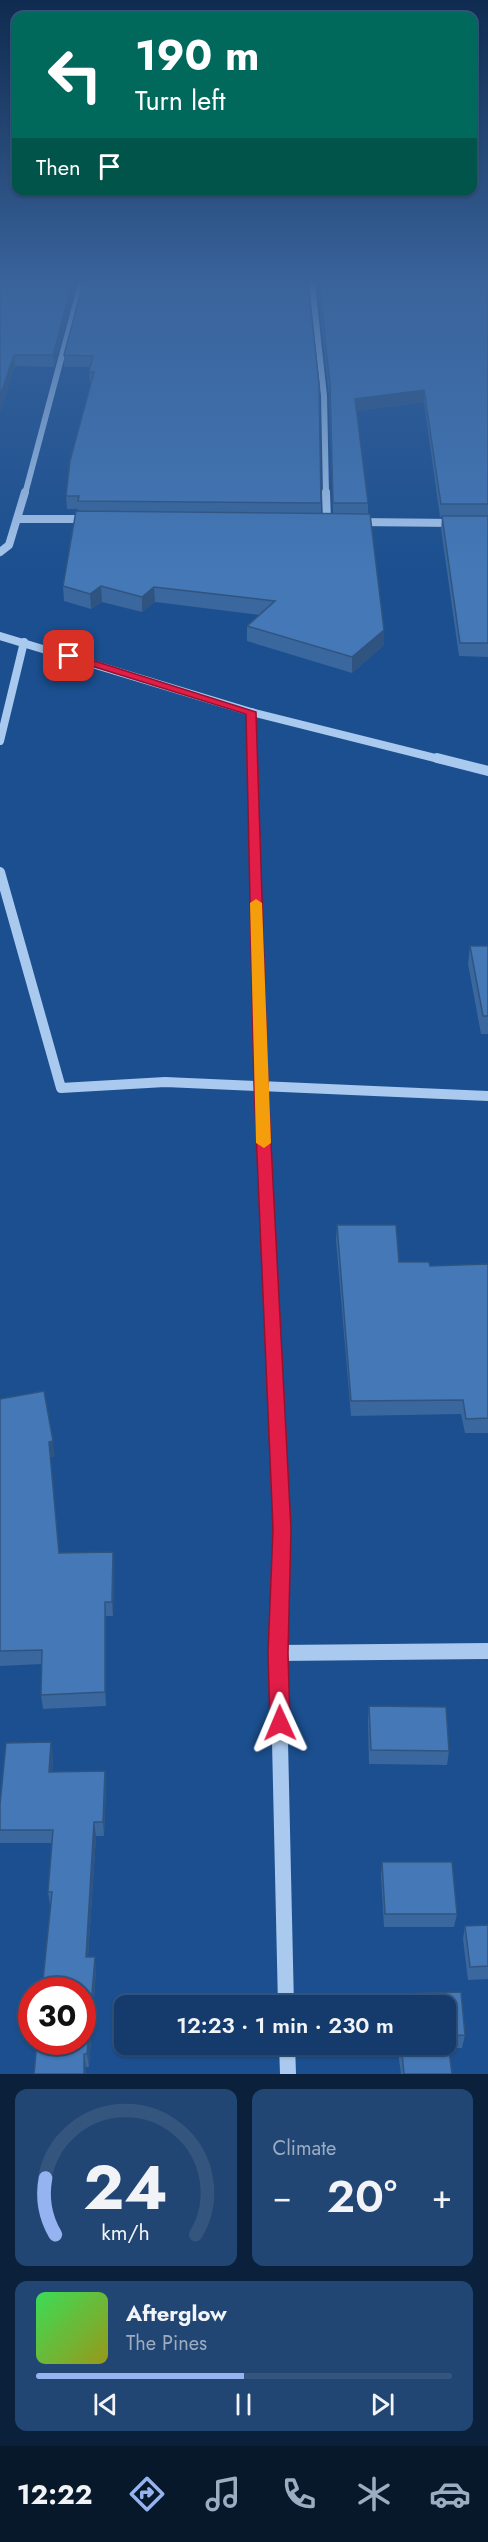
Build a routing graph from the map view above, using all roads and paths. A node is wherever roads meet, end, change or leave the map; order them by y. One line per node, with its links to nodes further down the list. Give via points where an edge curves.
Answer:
1 (55, 381): 3 (street)
2 (322, 381): 6 (street)
3 (18, 519): 4 (street); 10 (street, via 9,545)
4 (101, 519)
5 (315, 521): 6 (street)
6 (327, 521): 7 (street)
7 (339, 521)
8 (350, 521): 9 (street)
9 (465, 523)
10 (0, 552)
11 (0, 636): 12 (street)
12 (24, 642): 13 (street); 14 (street)
13 (251, 712): 15 (street); 17 (street)
14 (0, 741)
15 (488, 771)
16 (0, 872): 17 (street, via 61,1088 165,1082)
17 (261, 1085): 18 (street); 20 (street, via 282,1529)
18 (488, 1096)
19 (488, 1652): 20 (street)
20 (278, 1653): 21 (street)
21 (286, 1995)
22 (287, 2055): 23 (street)
23 (288, 2074)

